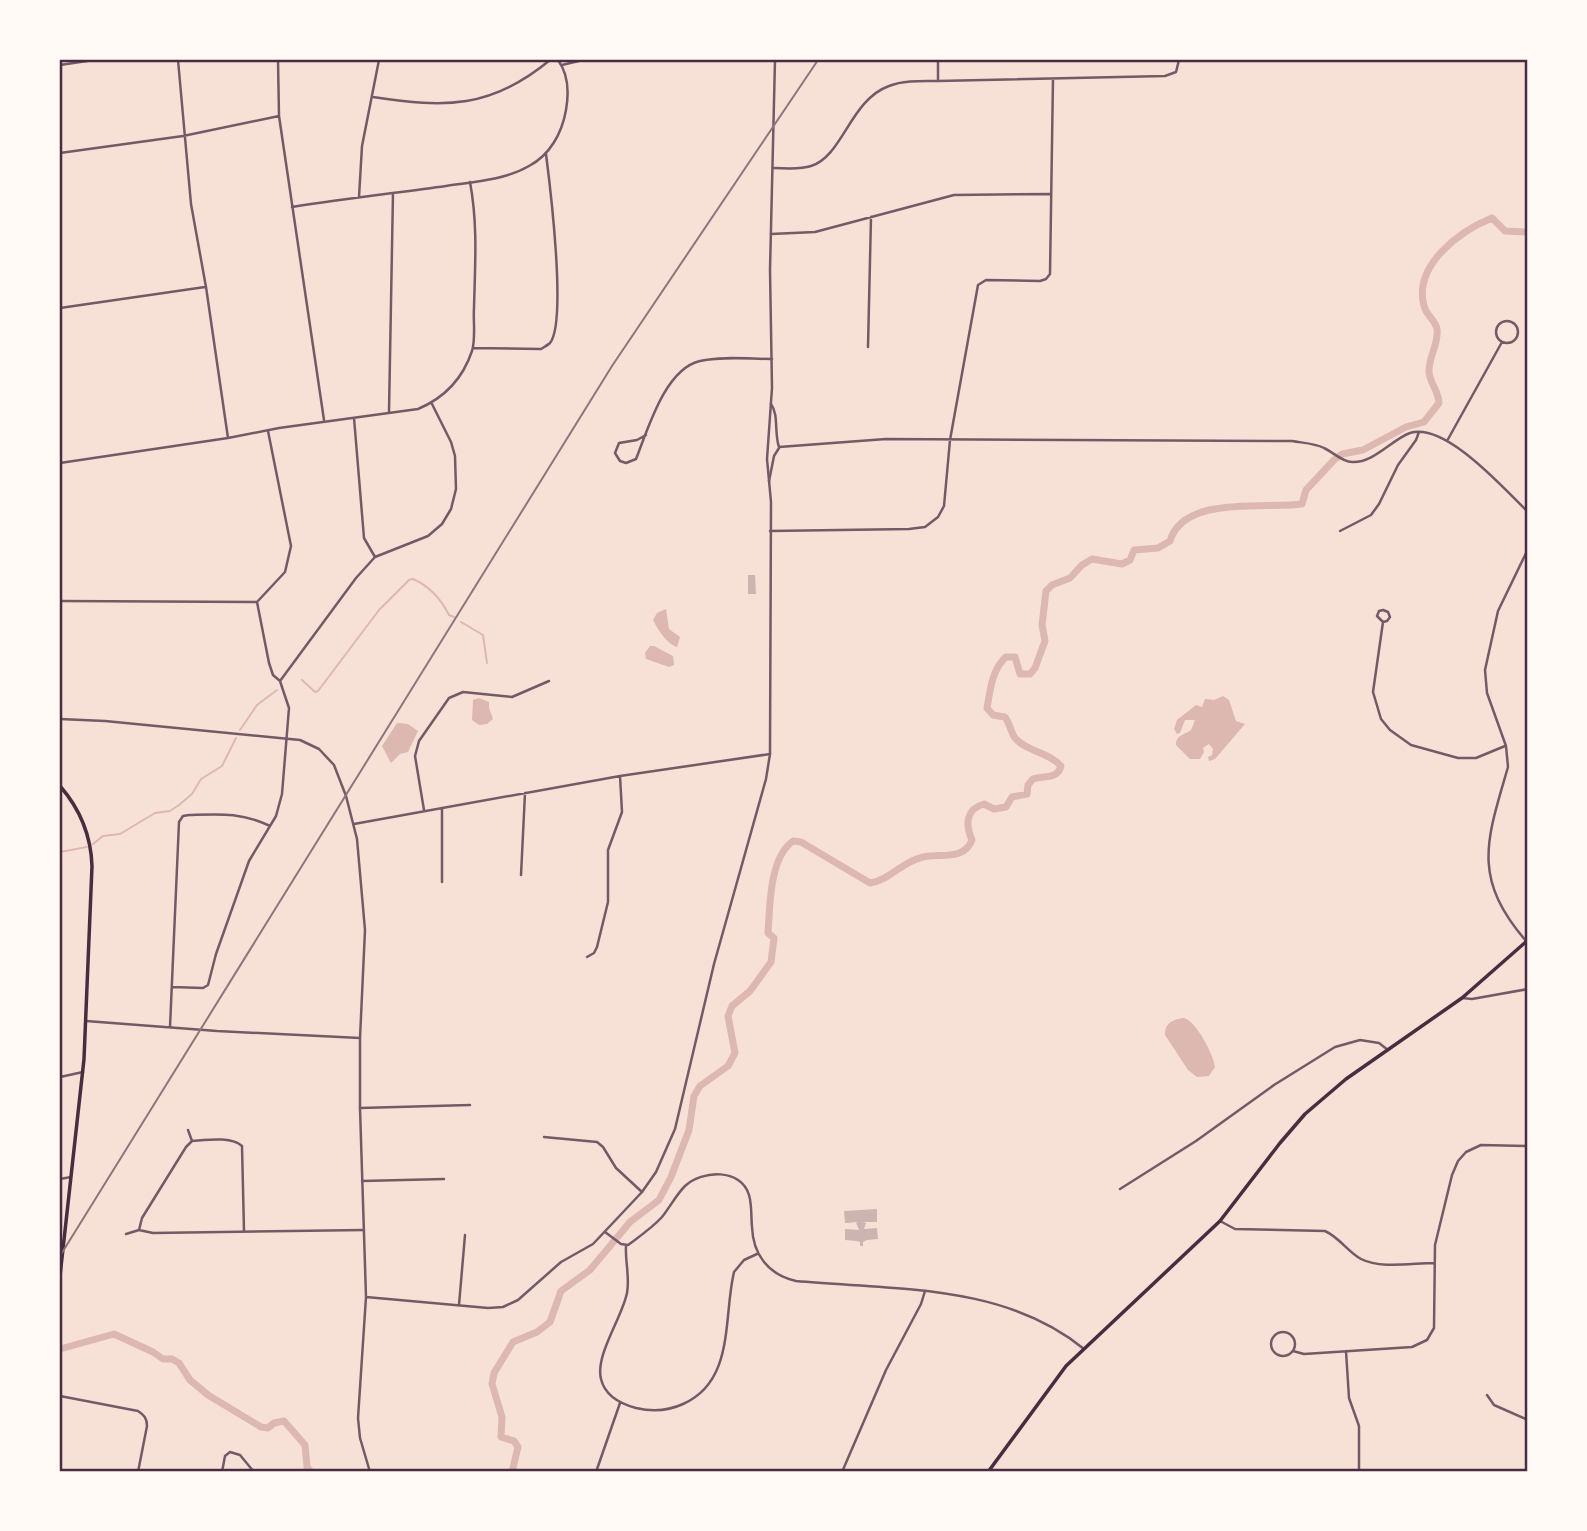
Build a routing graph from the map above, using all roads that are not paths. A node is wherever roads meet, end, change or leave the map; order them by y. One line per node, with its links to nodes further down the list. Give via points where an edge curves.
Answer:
1 (94, 60): 11 (street)
2 (178, 60): 17 (street)
3 (278, 60): 16 (street)
4 (379, 60): 15 (street)
5 (550, 60): 15 (street, via 516,84 464,103 419,104)
6 (558, 60): 12 (street)
7 (583, 60): 12 (street)
8 (775, 60): 20 (street)
9 (938, 60): 14 (street)
10 (1179, 60): 13 (street, via 1178,69 1168,76)
11 (60, 65)
12 (562, 65): 19 (street, via 568,80 563,126)
13 (1053, 79): 14 (street); 23 (street)
14 (938, 81): 20 (street, via 905,82 878,91 860,107 818,163)
15 (373, 97): 24 (street, via 362,146)
16 (279, 116): 17 (street); 25 (street)
17 (183, 136): 18 (street); 28 (street)
18 (60, 153)
19 (546, 154): 21 (street, via 513,174); 32 (street, via 557,260 555,330 550,343 541,349)
20 (773, 169): 27 (street)
21 (471, 182): 22 (street); 32 (street, via 476,220)
22 (393, 193): 24 (street); 36 (street)
23 (1051, 194): 26 (street, via 954,195); 43 (street, via 1050,274 1046,279 986,280 978,285)
24 (359, 197): 25 (street)
25 (292, 207): 38 (street)
26 (871, 217): 27 (street, via 815,232); 31 (street)
27 (771, 234): 33 (street)
28 (206, 287): 29 (street); 42 (street)
29 (60, 308)
30 (1502, 342): 30 (street, via 1518,337 1514,323 1498,326 1496,333); 44 (street)
31 (868, 347)
32 (473, 348): 34 (street, via 453,386)
33 (772, 359): 35 (street); 41 (street, via 709,359 685,367 668,385)
34 (431, 403): 36 (street); 52 (street, via 455,456 451,509 428,536)
35 (771, 404): 45 (street); 47 (street)
36 (388, 412): 37 (street)
37 (354, 418): 38 (street); 52 (street, via 364,538)
38 (324, 422): 39 (street)
39 (268, 430): 42 (street); 54 (street, via 291,547 285,572)
40 (1419, 432): 43 (street, via 1351,463 1316,444 1292,441); 44 (street); 50 (street, via 1379,504)
41 (646, 435): 41 (street, via 636,459 626,463 617,458 619,443)
42 (228, 438): 46 (street)
43 (950, 440): 45 (street); 49 (street, via 944,506 925,527)
44 (1447, 441): 48 (street, via 1472,457)
45 (779, 447): 47 (street)
46 (60, 464)
47 (769, 481): 49 (street)
48 (1528, 512)
49 (770, 531): 61 (street)
50 (1340, 531)
51 (1528, 549): 60 (street, via 1498,611 1485,670 1487,693)
52 (375, 557): 56 (street)
53 (60, 601): 54 (street)
54 (257, 602): 56 (street, via 269,663)
55 (1383, 622): 60 (street, via 1373,692 1381,719 1390,730 1411,745 1458,758 1476,758)
56 (280, 681): 59 (street, via 289,708)
57 (549, 681): 66 (street, via 512,697 463,692 449,698 419,741 415,755)
58 (60, 719): 59 (street)
59 (287, 738): 67 (street, via 324,752 337,770); 68 (street, via 280,803)
60 (1506, 746): 71 (street, via 1508,767 1489,830 1488,863 1503,911)
61 (771, 754): 62 (street); 93 (street, via 675,1129)
62 (620, 776): 64 (street); 72 (street, via 622,812 608,849 608,902 594,953)
63 (60, 786): 76 (main road, via 82,818 90,848)
64 (525, 793): 65 (street); 69 (street)
65 (442, 808): 66 (street); 70 (street)
66 (425, 810): 67 (street)
67 (354, 824): 78 (street, via 365,930)
68 (270, 826): 73 (street, via 249,861 207,986); 73 (street, via 240,814 180,818)
69 (521, 875)
70 (442, 882)
71 (1527, 941): 75 (main road)
72 (587, 957)
73 (172, 987): 77 (street)
74 (1528, 989): 75 (street)
75 (1462, 998): 79 (main road)
76 (86, 1021): 77 (street); 80 (main road)
77 (170, 1027): 78 (street)
78 (360, 1038): 83 (street)
79 (1388, 1050): 92 (street, via 1379,1043 1360,1040 1335,1047); 94 (main road, via 1300,1119)
80 (83, 1072): 81 (street); 88 (main road)
81 (60, 1077)
82 (470, 1105): 83 (street)
83 (360, 1108): 91 (street)
84 (188, 1130): 86 (street)
85 (544, 1137): 93 (street, via 597,1142)
86 (192, 1141): 95 (street, via 142,1218); 97 (street, via 230,1140 242,1146)
87 (1528, 1146): 104 (street, via 1481,1144 1461,1156 1452,1175)
88 (71, 1177): 89 (street); 103 (main road)
89 (60, 1179)
90 (444, 1179): 91 (street)
91 (362, 1181): 96 (street)
92 (1120, 1189)
93 (642, 1192): 98 (street)
94 (1220, 1221): 104 (street, via 1235,1229 1325,1231 1371,1262); 109 (main road)
95 (139, 1230): 97 (street); 99 (street)
96 (364, 1230): 97 (street); 107 (street)
97 (244, 1231)
98 (605, 1232): 101 (street); 108 (street, via 518,1300 494,1308)
99 (127, 1234)
100 (465, 1235): 108 (street)
101 (626, 1245): 102 (street, via 654,1224 688,1183 715,1174 732,1177 747,1190); 114 (street, via 628,1289 600,1370 603,1386)
102 (757, 1254): 106 (street, via 777,1274 796,1282); 114 (street, via 734,1272 719,1371 701,1393 666,1410)
103 (61, 1261): 105 (main road)
104 (1434, 1263): 111 (street, via 1434,1328 1427,1340 1412,1347)
105 (60, 1276)
106 (925, 1291): 109 (street, via 964,1296 1011,1310); 121 (street)
107 (366, 1297): 108 (street); 119 (street, via 358,1418)
108 (459, 1306)
109 (1084, 1349): 122 (main road, via 1054,1381)
110 (1293, 1351): 110 (street, via 1284,1355 1273,1351 1273,1335 1291,1335); 111 (street)
111 (1346, 1351): 123 (street, via 1349,1398 1359,1426)
112 (1488, 1395): 115 (street, via 1494,1405)
113 (60, 1396): 116 (street, via 143,1415 147,1426)
114 (620, 1403): 120 (street)
115 (1528, 1420)
116 (138, 1472)
117 (222, 1472): 118 (street, via 230,1452 240,1455)
118 (254, 1472)
119 (370, 1472)
120 (596, 1472)
121 (842, 1472)
122 (988, 1472)
123 (1359, 1472)

